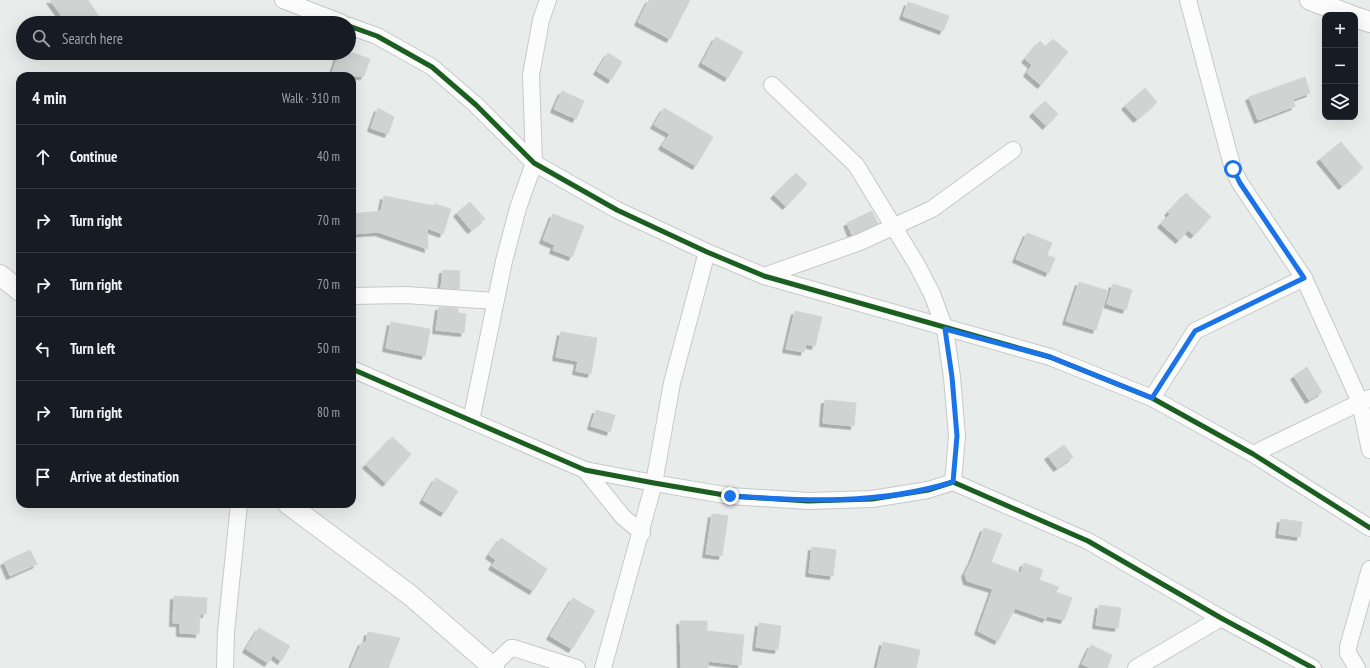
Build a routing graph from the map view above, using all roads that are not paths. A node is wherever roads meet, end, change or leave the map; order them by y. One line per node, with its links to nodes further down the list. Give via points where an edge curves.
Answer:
1 (283, 0): 6 (street)
2 (548, 0): 12 (street, via 541,20 531,75)
3 (1188, 0): 17 (street, via 1233,169)
4 (1310, 0): 5 (street)
5 (1342, 12)
6 (324, 16)
7 (1358, 18): 8 (street)
8 (1370, 22)
9 (356, 28): 12 (street, via 377,36 432,67 476,105)
10 (772, 85): 13 (street, via 856,165)
11 (1013, 150): 13 (street, via 932,209)
12 (534, 163): 14 (street, via 617,210); 20 (street, via 518,208)
13 (894, 227): 16 (street, via 860,242); 21 (street, via 932,294)
14 (707, 252): 16 (street); 30 (street, via 672,383)
15 (0, 275): 18 (street)
16 (764, 276): 21 (street)
17 (1304, 278): 23 (street, via 1195,331); 24 (street)
18 (16, 288)
19 (356, 296): 20 (street, via 406,295)
20 (495, 301): 25 (street)
21 (945, 329): 23 (street, via 1050,357); 29 (street, via 957,436)
22 (356, 371): 25 (street)
23 (1152, 398): 27 (street)
24 (1365, 400): 26 (street); 27 (street)
25 (471, 421): 28 (street)
26 (1370, 450)
27 (1252, 454): 33 (street)
28 (585, 470): 30 (street); 34 (street, via 623,517)
29 (953, 482): 30 (street, via 928,490 872,499 808,501 730,496); 36 (street, via 1088,541)
30 (654, 483): 34 (street)
31 (239, 508): 38 (street, via 226,632)
32 (293, 508): 37 (street, via 410,595)
33 (1370, 528)
34 (642, 533): 40 (street)
35 (1370, 569): 43 (street, via 1348,647 1348,653)
36 (1221, 618): 41 (street); 42 (street)
37 (493, 667): 39 (street, via 511,648 514,648)
38 (225, 668)
39 (577, 668)
40 (603, 668)
41 (1136, 668)
42 (1313, 668)
43 (1357, 668)

